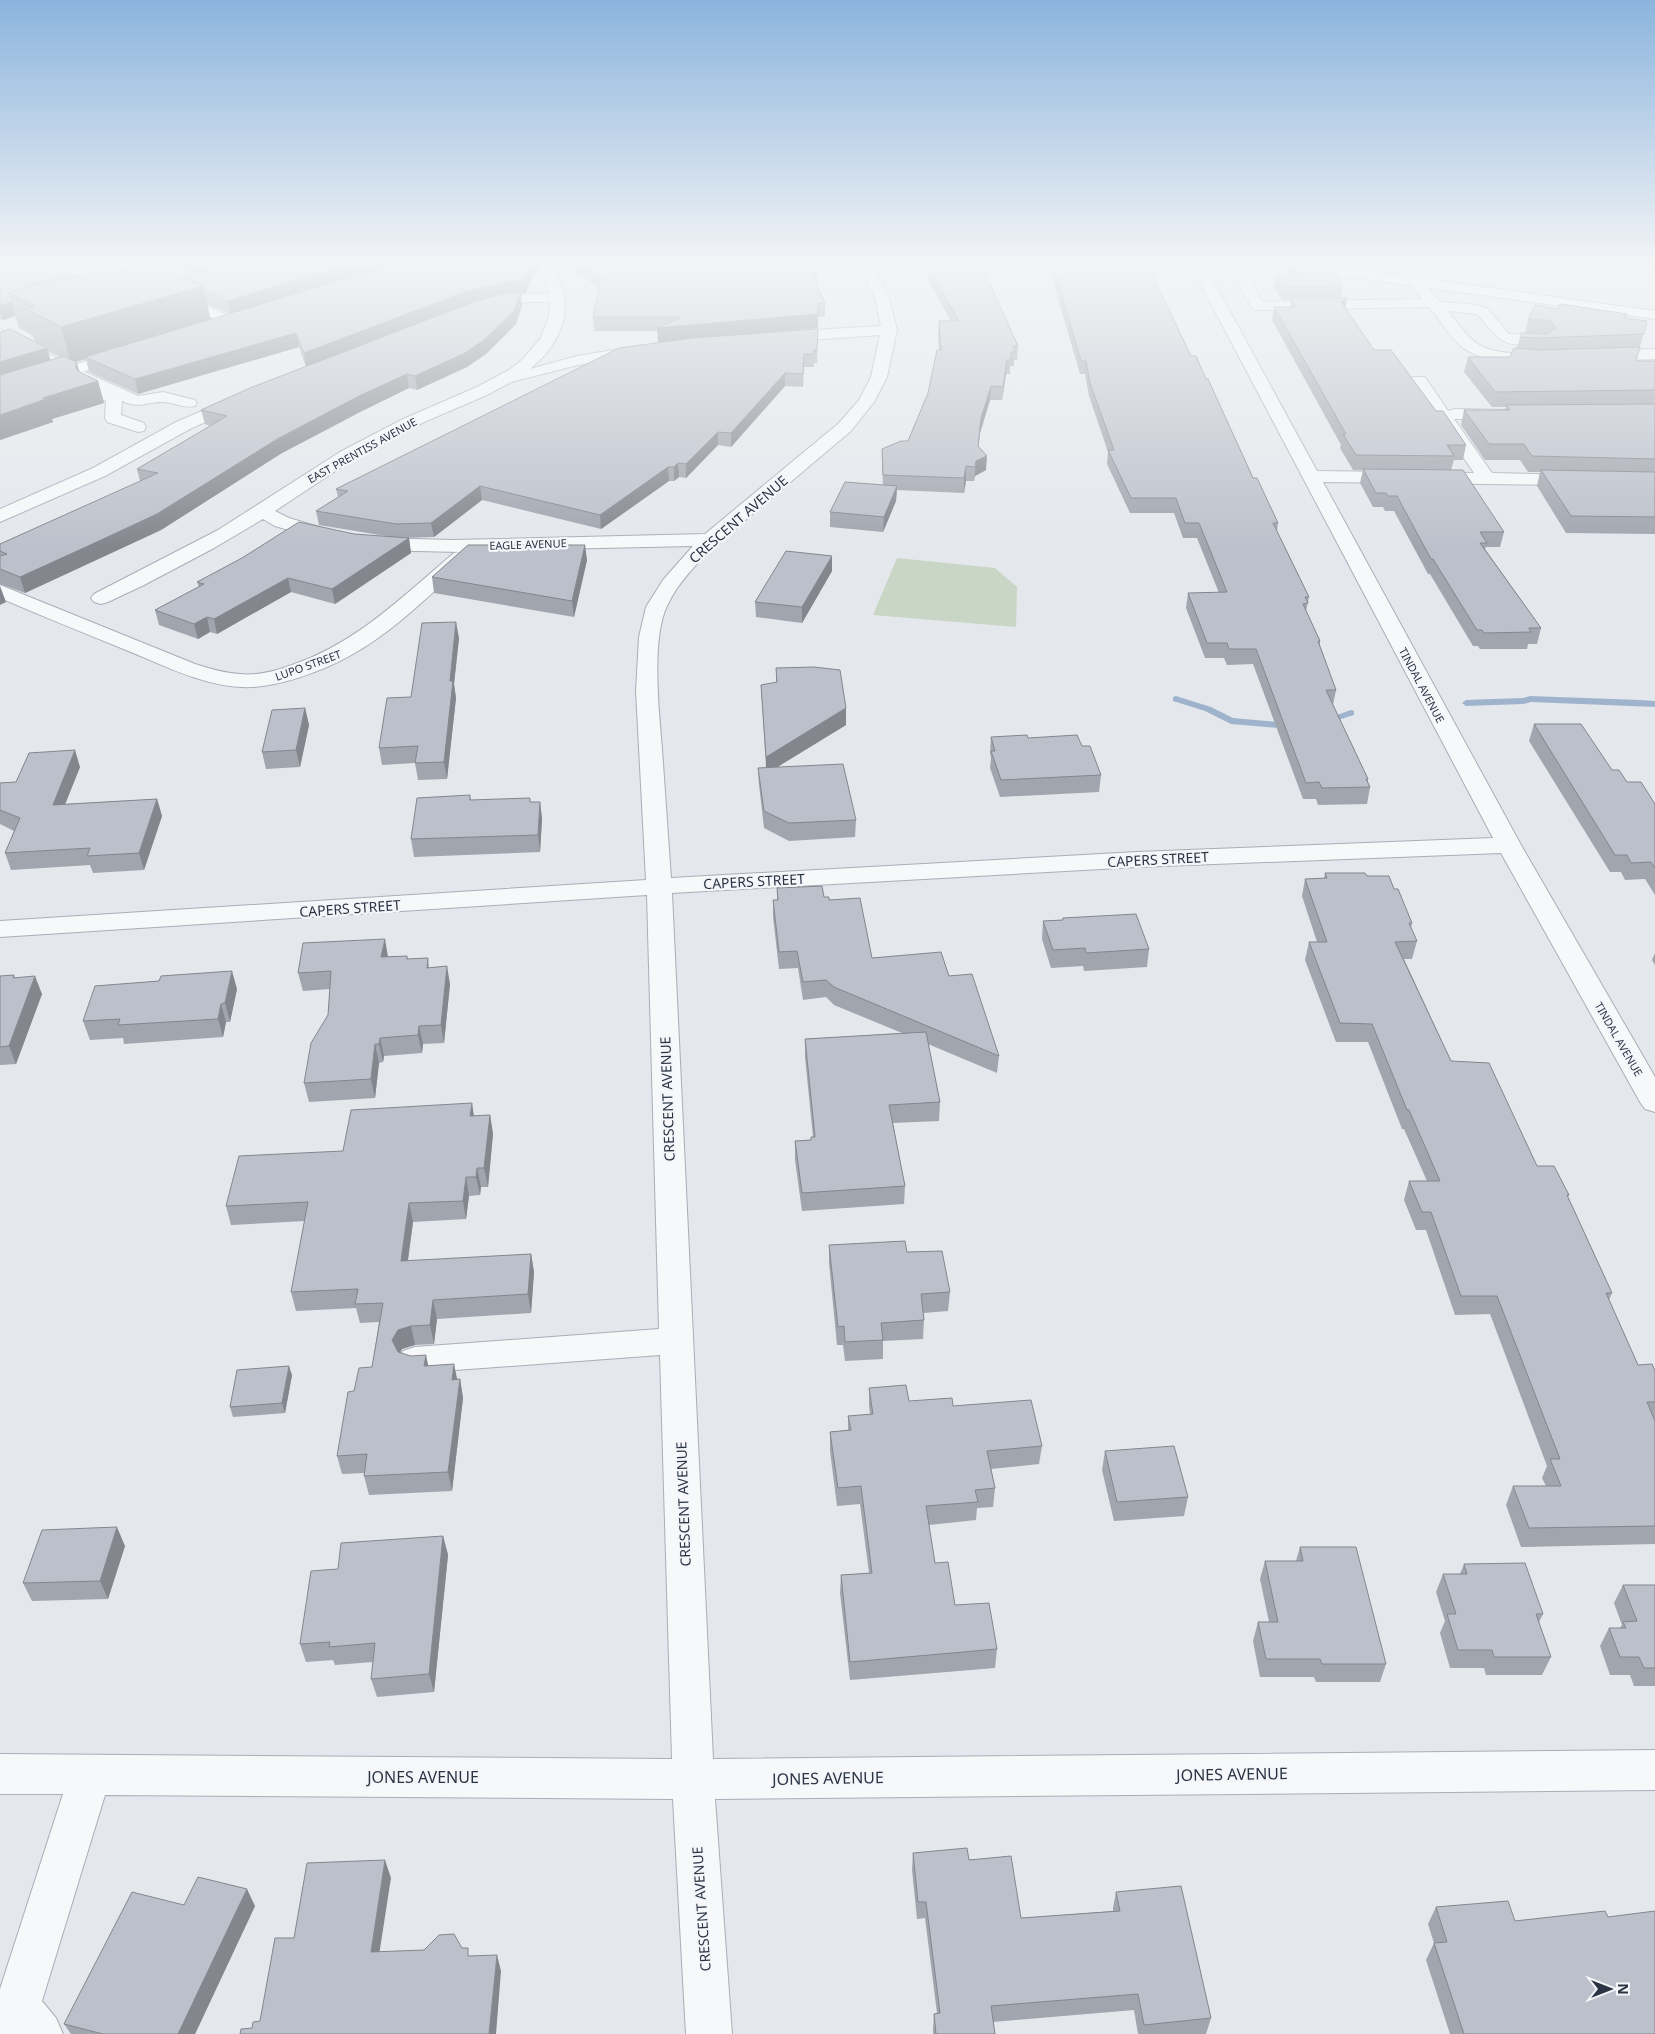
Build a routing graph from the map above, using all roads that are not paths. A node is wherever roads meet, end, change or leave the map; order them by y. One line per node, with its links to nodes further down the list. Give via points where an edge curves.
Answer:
1 (48, 359): 7 (street)
2 (111, 359): 7 (main road)
3 (531, 359): 9 (street, EAST PRENTISS AVENUE)
4 (590, 359): 9 (street)
5 (883, 359): 21 (street, CRESCENT AVENUE, via 879,377 866,402 844,427)
6 (1248, 359): 16 (street, TINDAL AVENUE)
7 (67, 372): 10 (main road); 12 (street, via 136,401 163,397); 15 (street, via 114,399 113,418)
8 (1419, 380): 14 (street)
9 (503, 382): 19 (street, EAST PRENTISS AVENUE, via 416,419 345,457)
10 (0, 392)
11 (255, 394): 20 (street, via 184,424 98,472)
12 (189, 402)
13 (1514, 414): 14 (street, via 1455,414)
14 (1445, 417): 17 (street)
15 (138, 427)
16 (1310, 476): 17 (street); 25 (street, TINDAL AVENUE)
17 (1487, 478): 18 (street)
18 (1596, 480)
19 (261, 511): 22 (street, EAGLE AVENUE, via 290,525 351,540 398,546); 24 (street, EAST PRENTISS AVENUE, via 186,556)
20 (0, 516)
21 (710, 540): 22 (street, EAGLE AVENUE); 26 (street, CRESCENT AVENUE, via 670,584 656,607 649,638 647,691)
22 (474, 545): 23 (street, LUPO STREET, via 370,634 344,651 268,679 223,679)
23 (0, 591)
24 (101, 598)
25 (1509, 845): 26 (street, CAPERS STREET, via 1388,847); 28 (street, TINDAL AVENUE)
26 (659, 886): 27 (street, CAPERS STREET); 29 (street, CRESCENT AVENUE)
27 (0, 929)
28 (1655, 1102)
29 (676, 1341): 30 (street); 34 (street, CRESCENT AVENUE)
30 (415, 1360)
31 (1655, 1770): 34 (street, JONES AVENUE)
32 (0, 1774): 33 (street, JONES AVENUE)
33 (90, 1775): 34 (street, JONES AVENUE); 35 (street)
34 (693, 1779): 36 (street, CRESCENT AVENUE)
35 (19, 2020)
36 (709, 2034)

